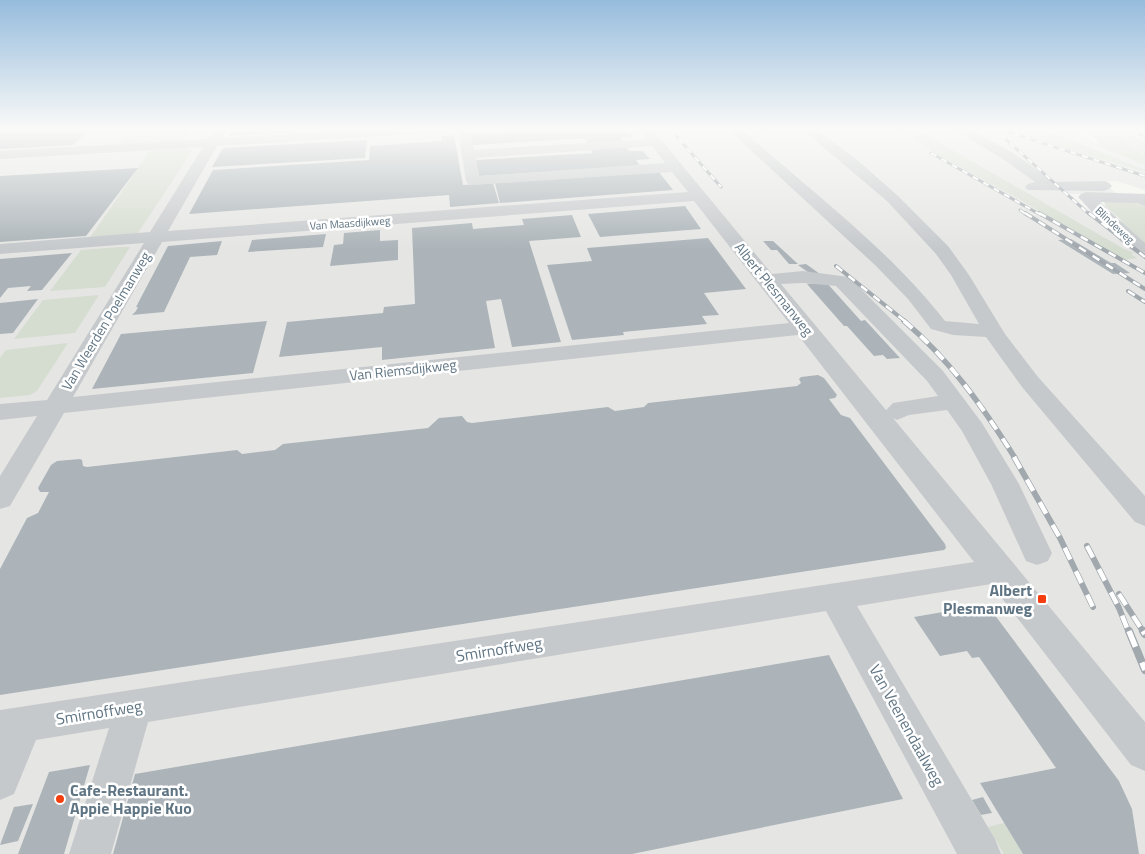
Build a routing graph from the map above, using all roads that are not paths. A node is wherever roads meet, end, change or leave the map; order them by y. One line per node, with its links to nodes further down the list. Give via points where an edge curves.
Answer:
1 (196, 170): 12 (street, Van Weerden Poelmanweg)
2 (471, 170): 3 (street, via 473,181)
3 (635, 170)
4 (678, 170): 10 (street, Albert Plesmanweg)
5 (779, 170): 17 (street, via 882,262 937,324 954,329)
6 (860, 170): 17 (street, via 925,231 960,275)
7 (1027, 170): 9 (street)
8 (1033, 187): 9 (street)
9 (1051, 187): 11 (street, via 1108,186 1126,190)
10 (700, 196): 12 (street, Van Maasdijkweg); 15 (street, Albert Plesmanweg)
11 (1143, 200): 14 (street, Blindeweg, via 1086,197)
12 (156, 237): 13 (street, Van Maasdijkweg); 19 (street, Van Weerden Poelmanweg)
13 (0, 249)
14 (1145, 252)
15 (766, 280): 16 (street, Albert Plesmanweg); 18 (street, via 803,277 842,281 935,376)
16 (806, 328): 19 (street, Van Riemsdijkweg); 25 (street, Albert Plesmanweg)
17 (992, 331): 23 (street, via 1047,403)
18 (954, 402): 20 (street); 24 (street, via 1005,484)
19 (55, 407): 21 (street, Van Riemsdijkweg); 22 (street, Van Weerden Poelmanweg)
20 (928, 409)
21 (0, 412)
22 (0, 499)
23 (1145, 515)
24 (1037, 553)
25 (999, 570): 26 (street, Smirnoffweg); 29 (street, Albert Plesmanweg)
26 (834, 596): 27 (street, Smirnoffweg); 32 (street, Van Veenendaalweg)
27 (134, 706): 28 (street, Smirnoffweg); 31 (street)
28 (12, 726): 30 (street)
29 (1145, 752)
30 (0, 780)
31 (90, 854)
32 (980, 854)

